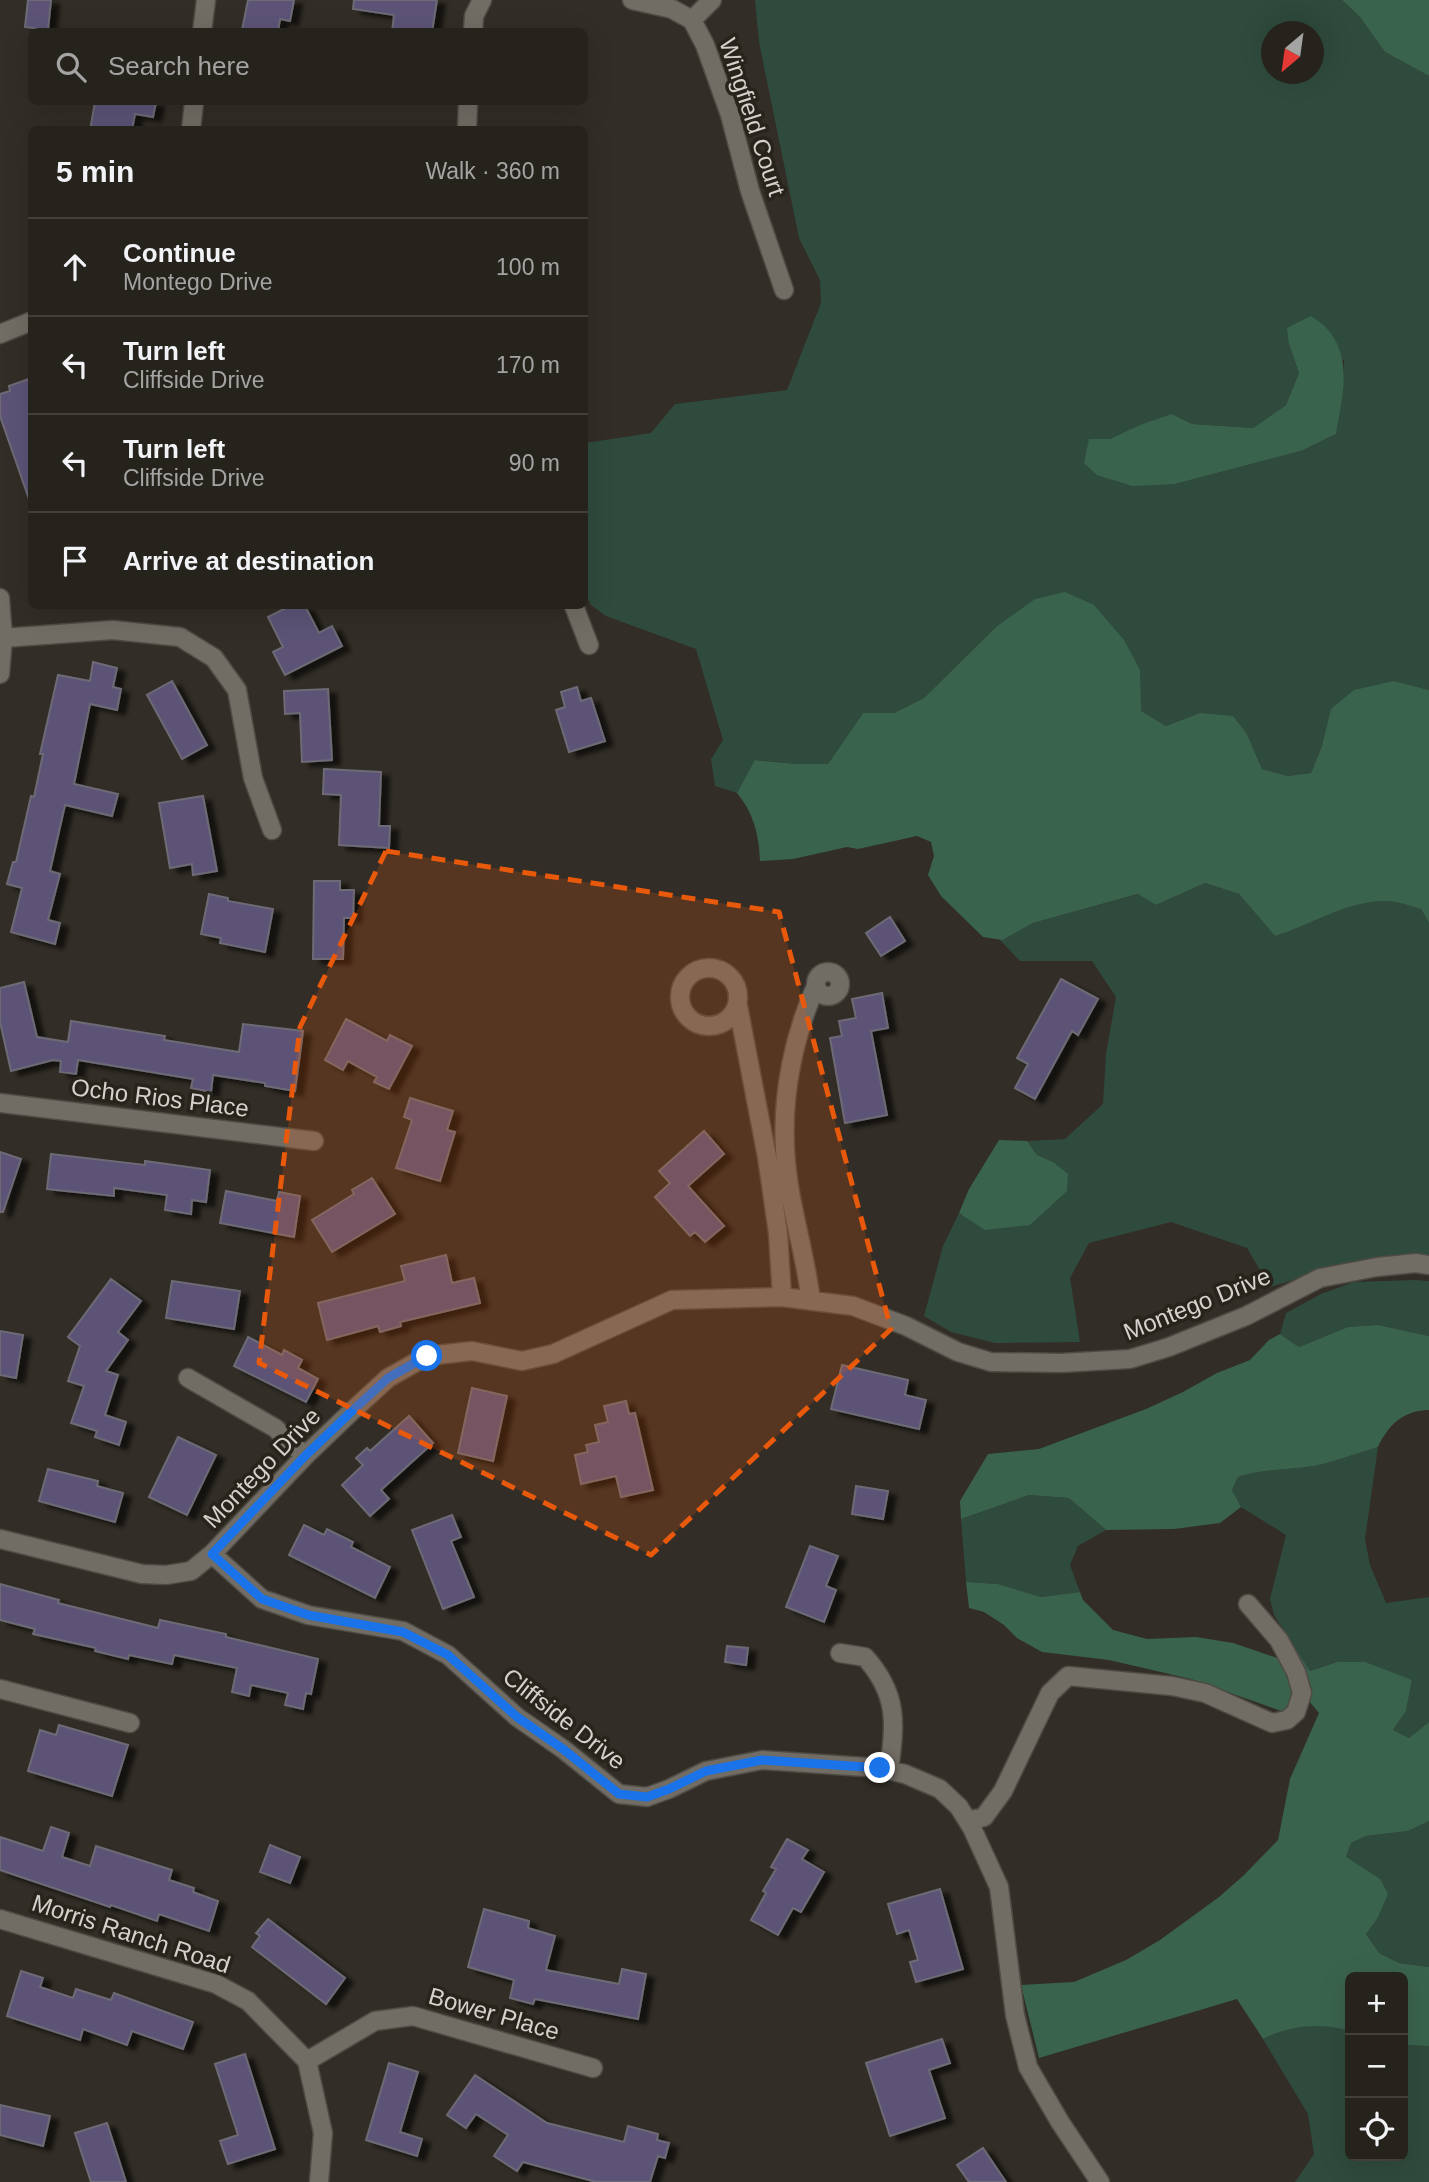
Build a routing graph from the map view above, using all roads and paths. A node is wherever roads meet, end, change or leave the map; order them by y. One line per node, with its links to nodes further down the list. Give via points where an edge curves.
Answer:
1 (206, 0): 6 (street)
2 (482, 0): 7 (street)
3 (632, 0): 5 (street, Wingfield Court, via 672,9)
4 (712, 0): 5 (street)
5 (692, 20): 12 (street, Wingfield Court, via 730,115)
6 (202, 28)
7 (473, 28)
8 (194, 105): 10 (street)
9 (468, 105): 11 (street)
10 (191, 126)
11 (467, 126)
12 (784, 290)
13 (28, 323): 14 (street)
14 (0, 334)
15 (0, 598): 17 (street)
16 (575, 609): 18 (street)
17 (3, 638): 19 (street); 20 (street, via 113,630 180,637 214,658 237,690 253,778)
18 (589, 645)
19 (0, 674)
20 (272, 830)
21 (816, 986): 27 (street, via 788,1077 785,1148)
22 (738, 1006): 26 (street, via 767,1157)
23 (0, 1103): 24 (street, Ocho Rios Place)
24 (314, 1142)
25 (1429, 1265): 27 (street, Montego Drive, via 1377,1267 1320,1278 1246,1316 1130,1359 991,1362 853,1306)
26 (782, 1297): 27 (street, Montego Drive); 29 (street, Montego Drive, via 672,1300 553,1354 522,1360 472,1351 427,1356 388,1378)
27 (811, 1301)
28 (188, 1378): 29 (street, via 275,1428)
29 (305, 1456): 31 (street, Montego Drive)
30 (0, 1539): 31 (street, Montego Drive, via 166,1575 191,1571)
31 (212, 1554): 36 (street, Cliffside Drive, via 262,1599 308,1615 403,1632 448,1655 517,1717 619,1794 647,1797 706,1771 762,1760)
32 (1248, 1604): 37 (street, via 1279,1640 1296,1672 1302,1693 1296,1712 1287,1720 1272,1723 1205,1693 1172,1686 1068,1676 1050,1693 1003,1791 984,1817)
33 (840, 1653): 36 (street, via 865,1657 890,1696 895,1727)
34 (0, 1689): 35 (street)
35 (130, 1723)
36 (889, 1770): 37 (street, Cliffside Drive, via 940,1789)
37 (968, 1821): 42 (street, Cliffside Drive, via 999,1887 1015,2015 1028,2067)
38 (0, 1919): 39 (street, Morris Ranch Road, via 216,1984 248,2001)
39 (307, 2061): 40 (street, Bower Place, via 375,2021 413,2016); 41 (street, via 323,2133)
40 (593, 2068)
41 (319, 2182)
42 (1100, 2182)

